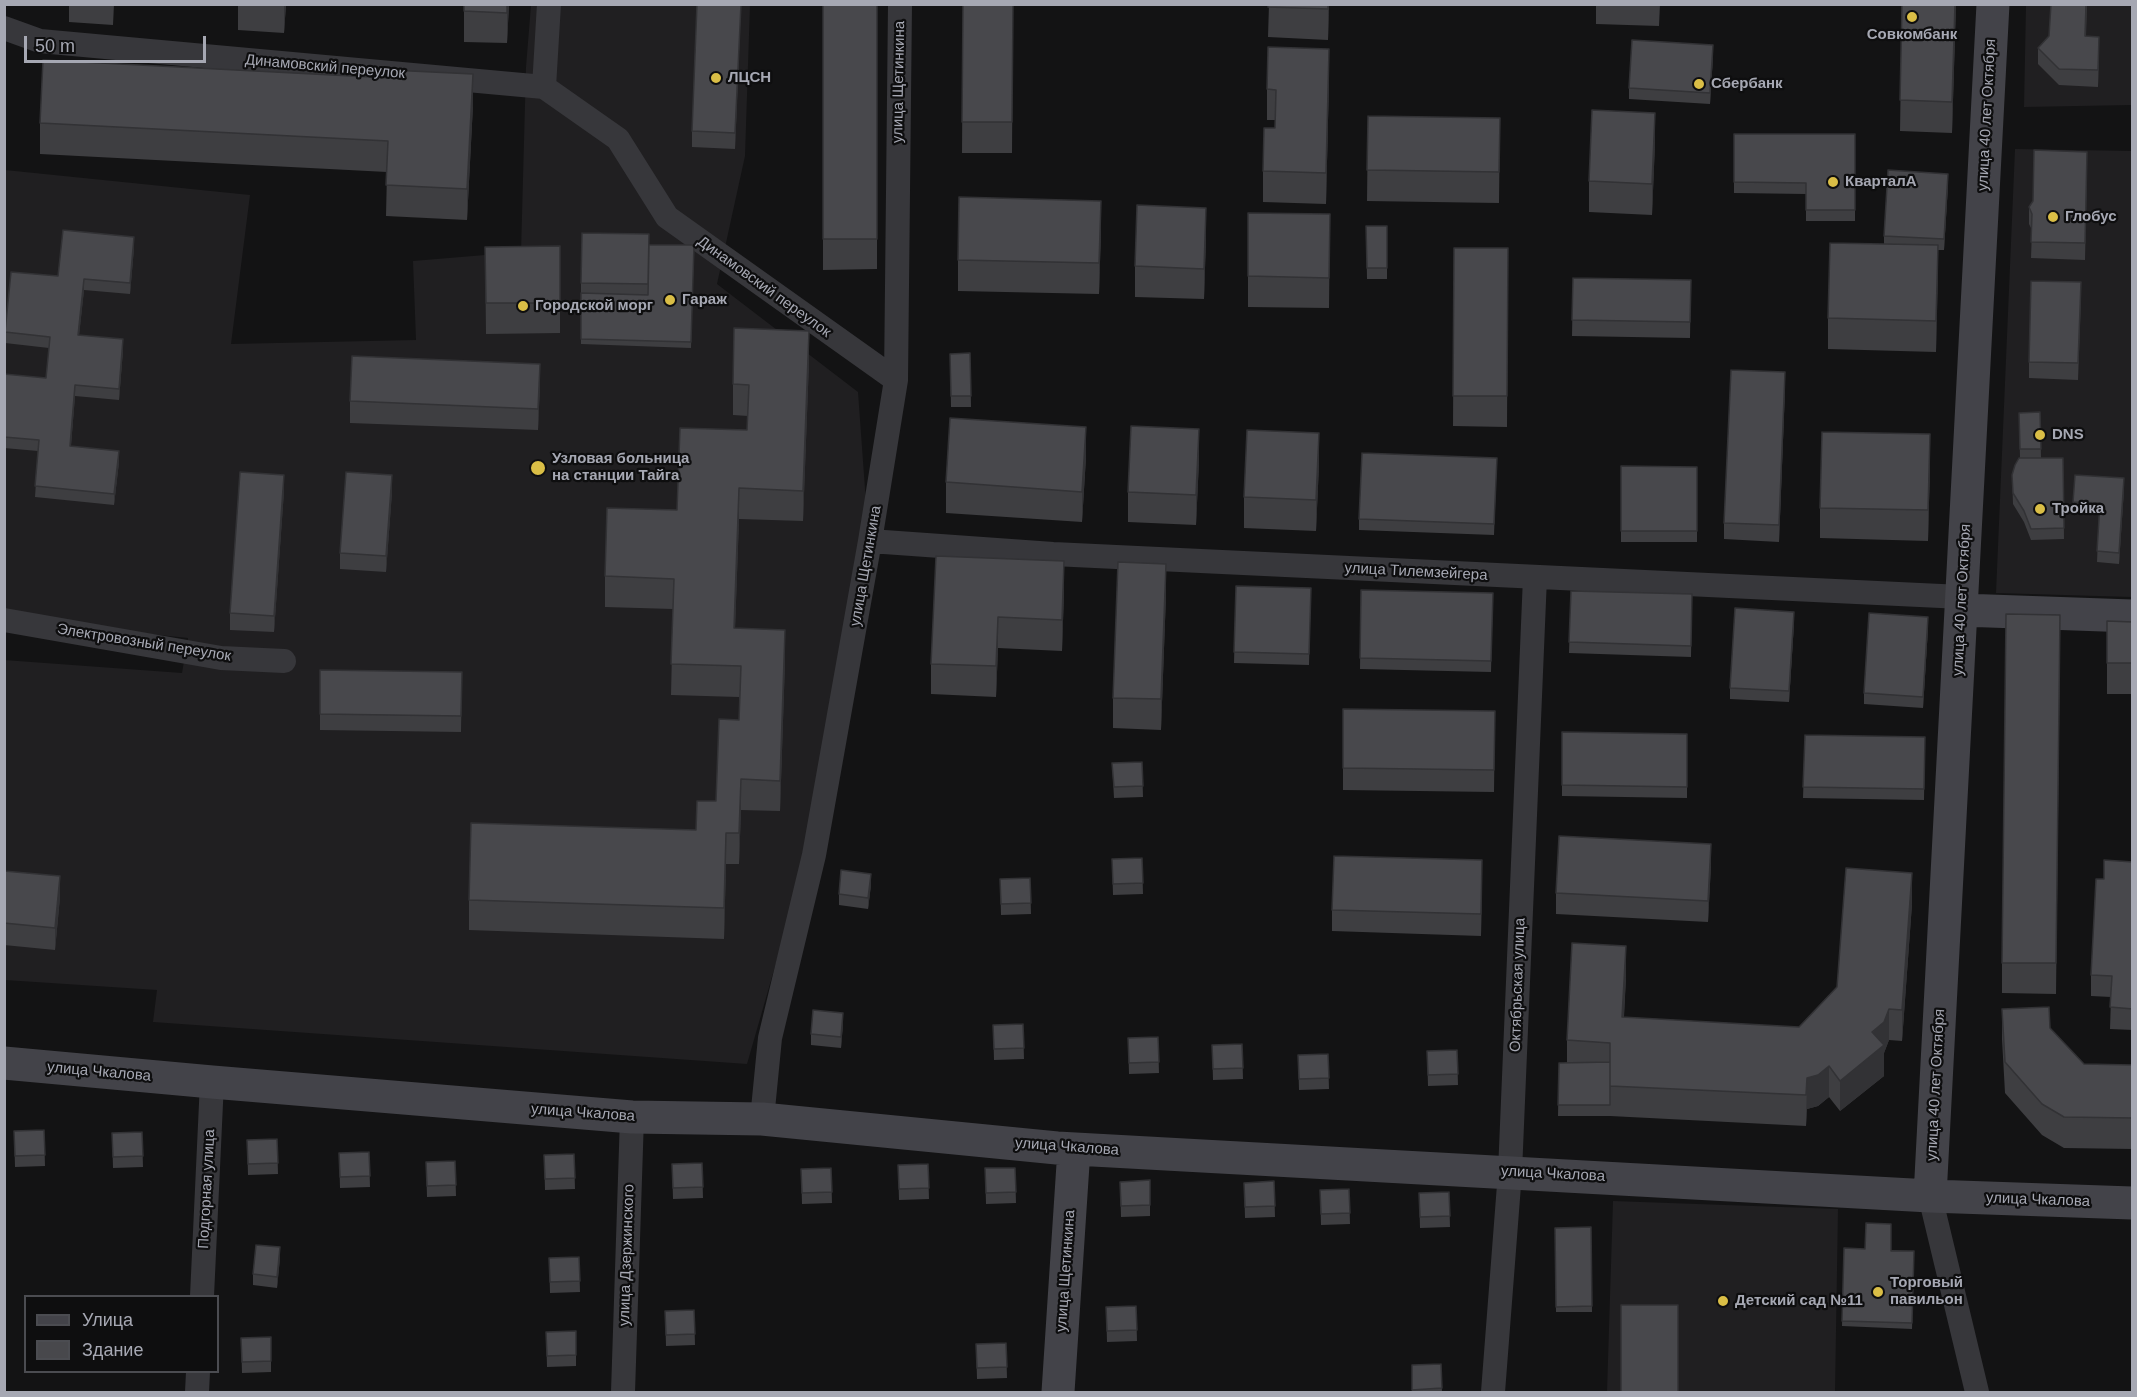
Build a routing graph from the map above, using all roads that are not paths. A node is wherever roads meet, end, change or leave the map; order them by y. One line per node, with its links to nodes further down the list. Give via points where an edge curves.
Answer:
1 (549, 4): 5 (street)
2 (900, 4): 6 (street, улица Щетинкина)
3 (1993, 4): 9 (street, улица 40 лет Октября)
4 (4, 28): 5 (street, Динамовский переулок, via 40,41)
5 (544, 87): 6 (street, Динамовский переулок, via 618,139 667,217)
6 (897, 380): 7 (street, улица Щетинкина)
7 (870, 542): 8 (street, улица Тилемзейгера); 16 (street, улица Щетинкина, via 814,855 770,1038)
8 (1535, 577): 9 (street, улица Тилемзейгера); 18 (street, Октябрьская улица)
9 (1961, 604): 10 (street, улица Тилемзейгера); 19 (street, улица 40 лет Октября)
10 (2133, 616)
11 (4, 620): 12 (street, Электровозный переулок, via 222,658)
12 (284, 661)
13 (4, 1063): 14 (street, улица Чкалова)
14 (212, 1082): 15 (street, улица Чкалова); 21 (street, Подгорная улица)
15 (632, 1117): 16 (street, улица Чкалова); 24 (street, улица Дзержинского)
16 (762, 1119): 17 (street, улица Чкалова)
17 (1074, 1149): 18 (street, улица Чкалова); 25 (street, улица Щетинкина)
18 (1510, 1172): 19 (street, улица Чкалова); 26 (street, Октябрьская улица)
19 (1930, 1196): 20 (street, улица Чкалова); 27 (street)
20 (2133, 1203)
21 (202, 1295)
22 (198, 1373): 23 (street)
23 (198, 1392)
24 (623, 1392)
25 (1058, 1392)
26 (1493, 1392)
27 (1977, 1392)

